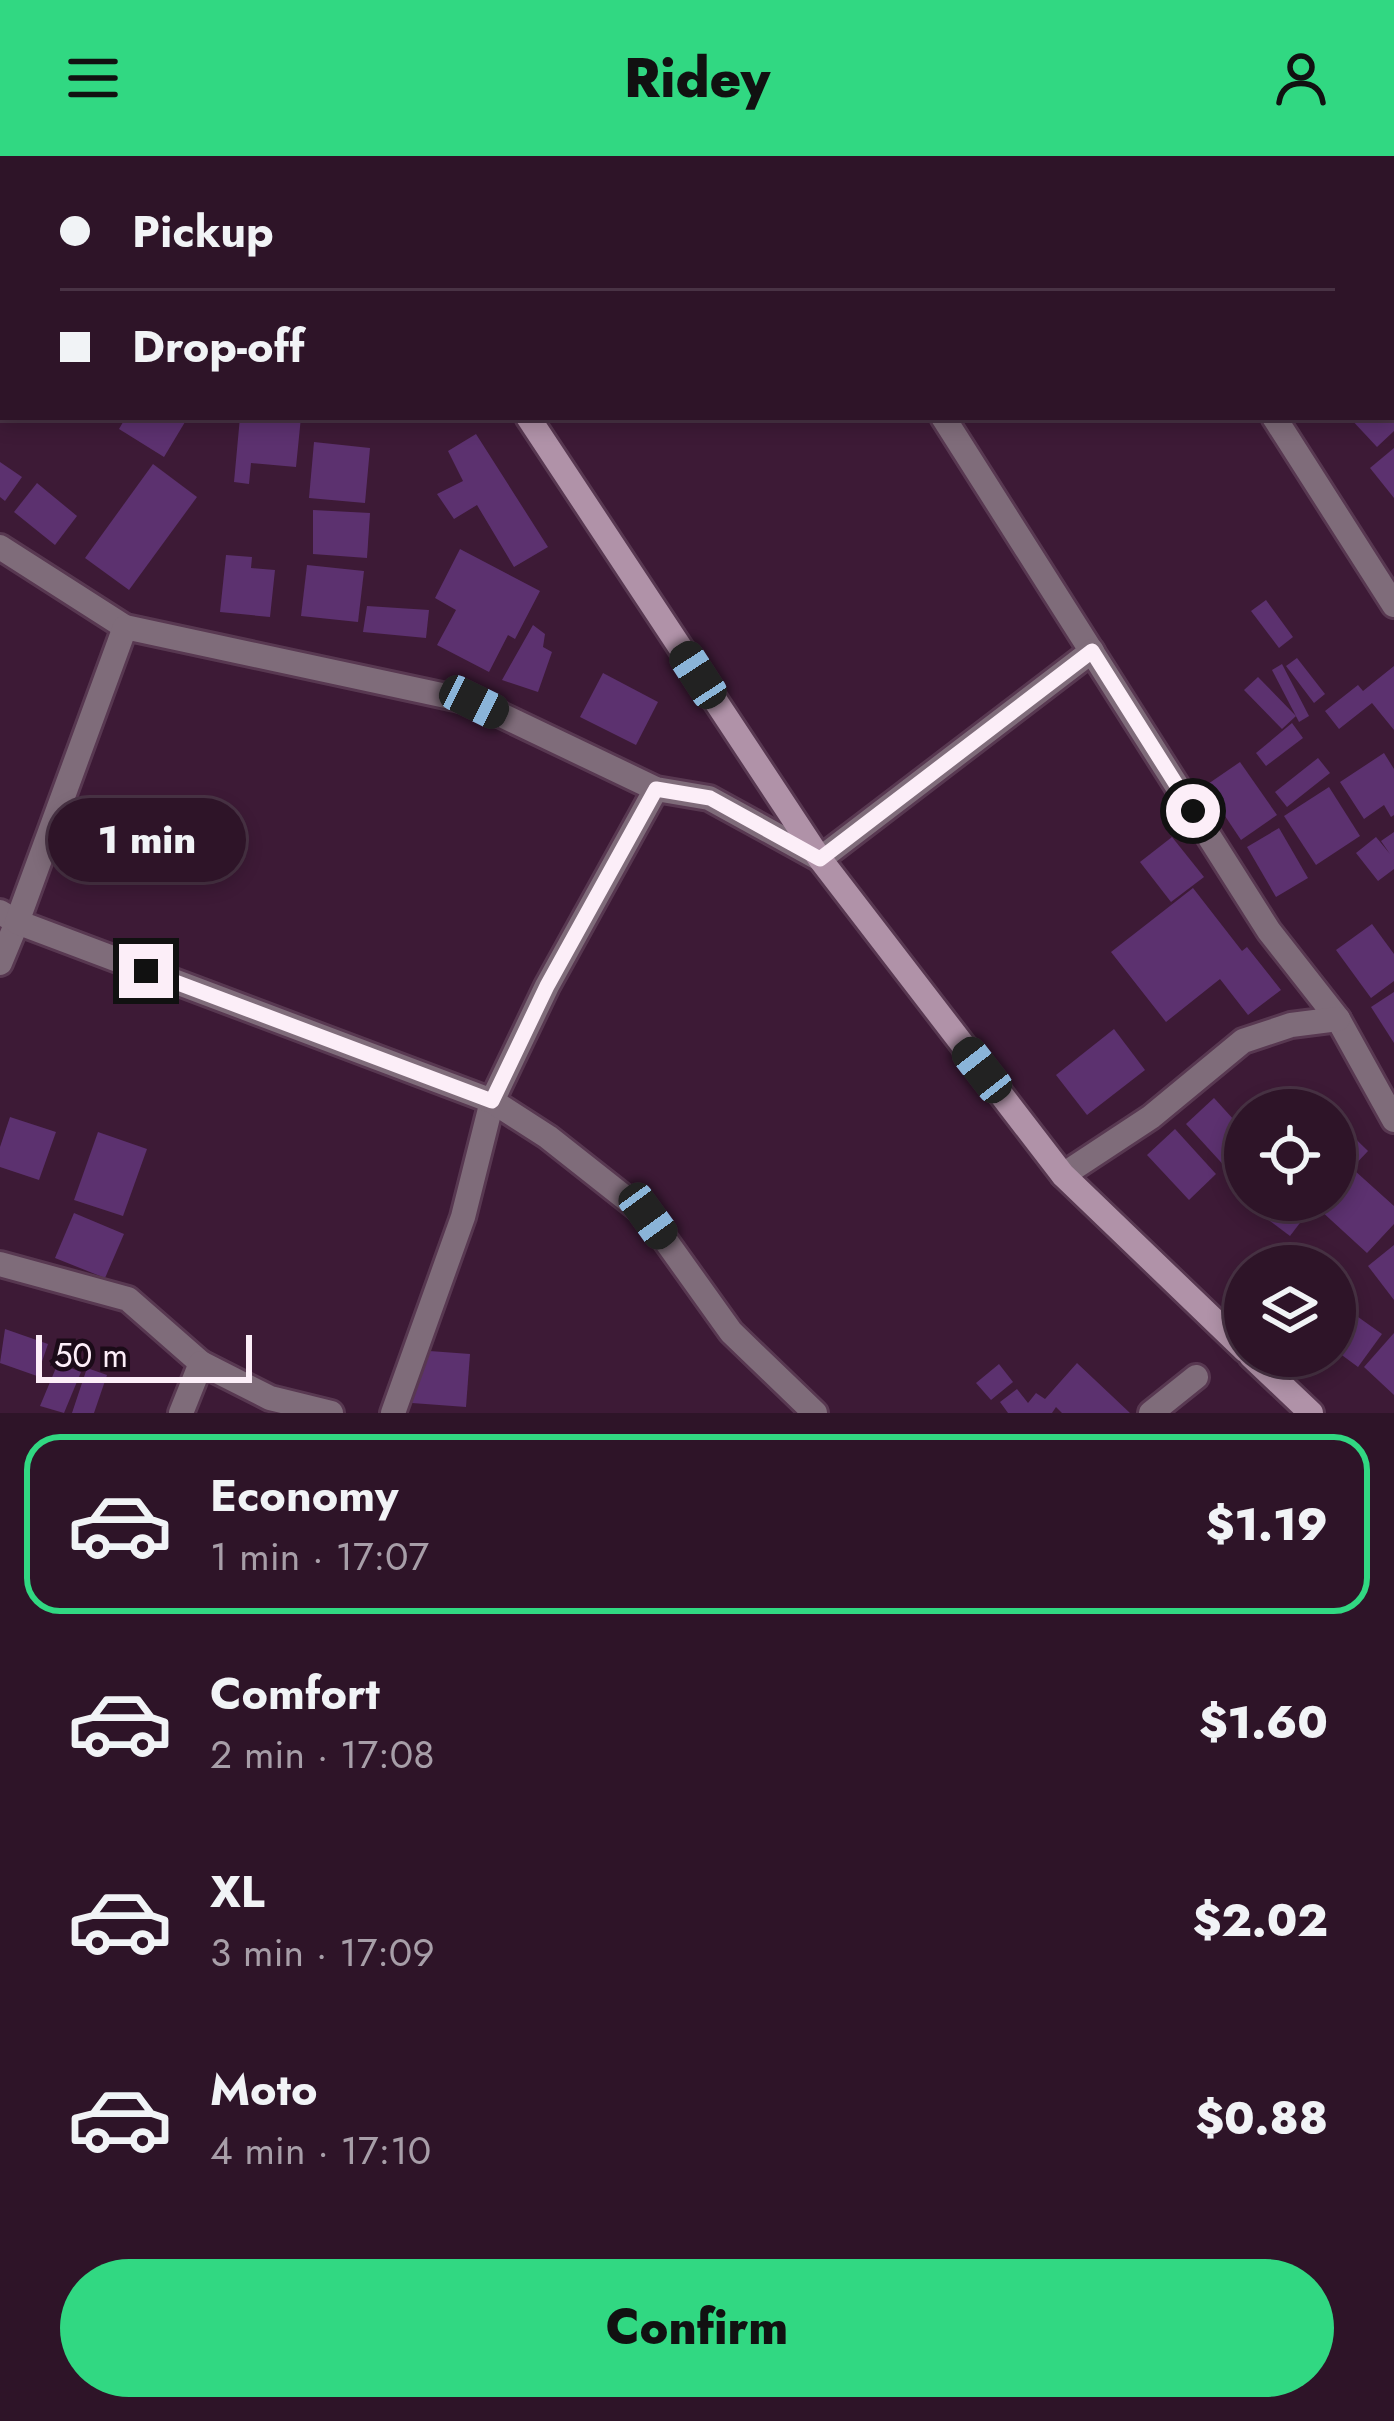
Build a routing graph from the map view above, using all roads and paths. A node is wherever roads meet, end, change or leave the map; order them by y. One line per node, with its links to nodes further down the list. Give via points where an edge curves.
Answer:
1 (530, 420): 9 (main road)
2 (945, 420): 7 (street)
3 (1276, 420): 5 (street)
4 (0, 547): 6 (street)
5 (1394, 605)
6 (125, 627): 8 (street, via 474,702); 10 (street)
7 (1092, 651): 9 (street); 12 (street, via 1269,931)
8 (656, 789): 9 (street, via 710,798); 13 (street)
9 (820, 859): 15 (main road)
10 (8, 917): 11 (street); 13 (street)
11 (0, 963)
12 (1338, 1019): 14 (street); 15 (street, via 1243,1041 1151,1117)
13 (492, 1101): 23 (street, via 463,1217); 24 (street, via 648,1216 731,1332)
14 (1394, 1120)
15 (1063, 1175): 17 (main road)
16 (0, 1264): 18 (street, via 128,1299)
17 (1224, 1330)
18 (201, 1363): 21 (street); 22 (street, via 270,1399)
19 (1196, 1377): 25 (street)
20 (1273, 1377): 26 (main road)
21 (181, 1413)
22 (331, 1413)
23 (393, 1413)
24 (815, 1413)
25 (1150, 1413)
26 (1311, 1413)

